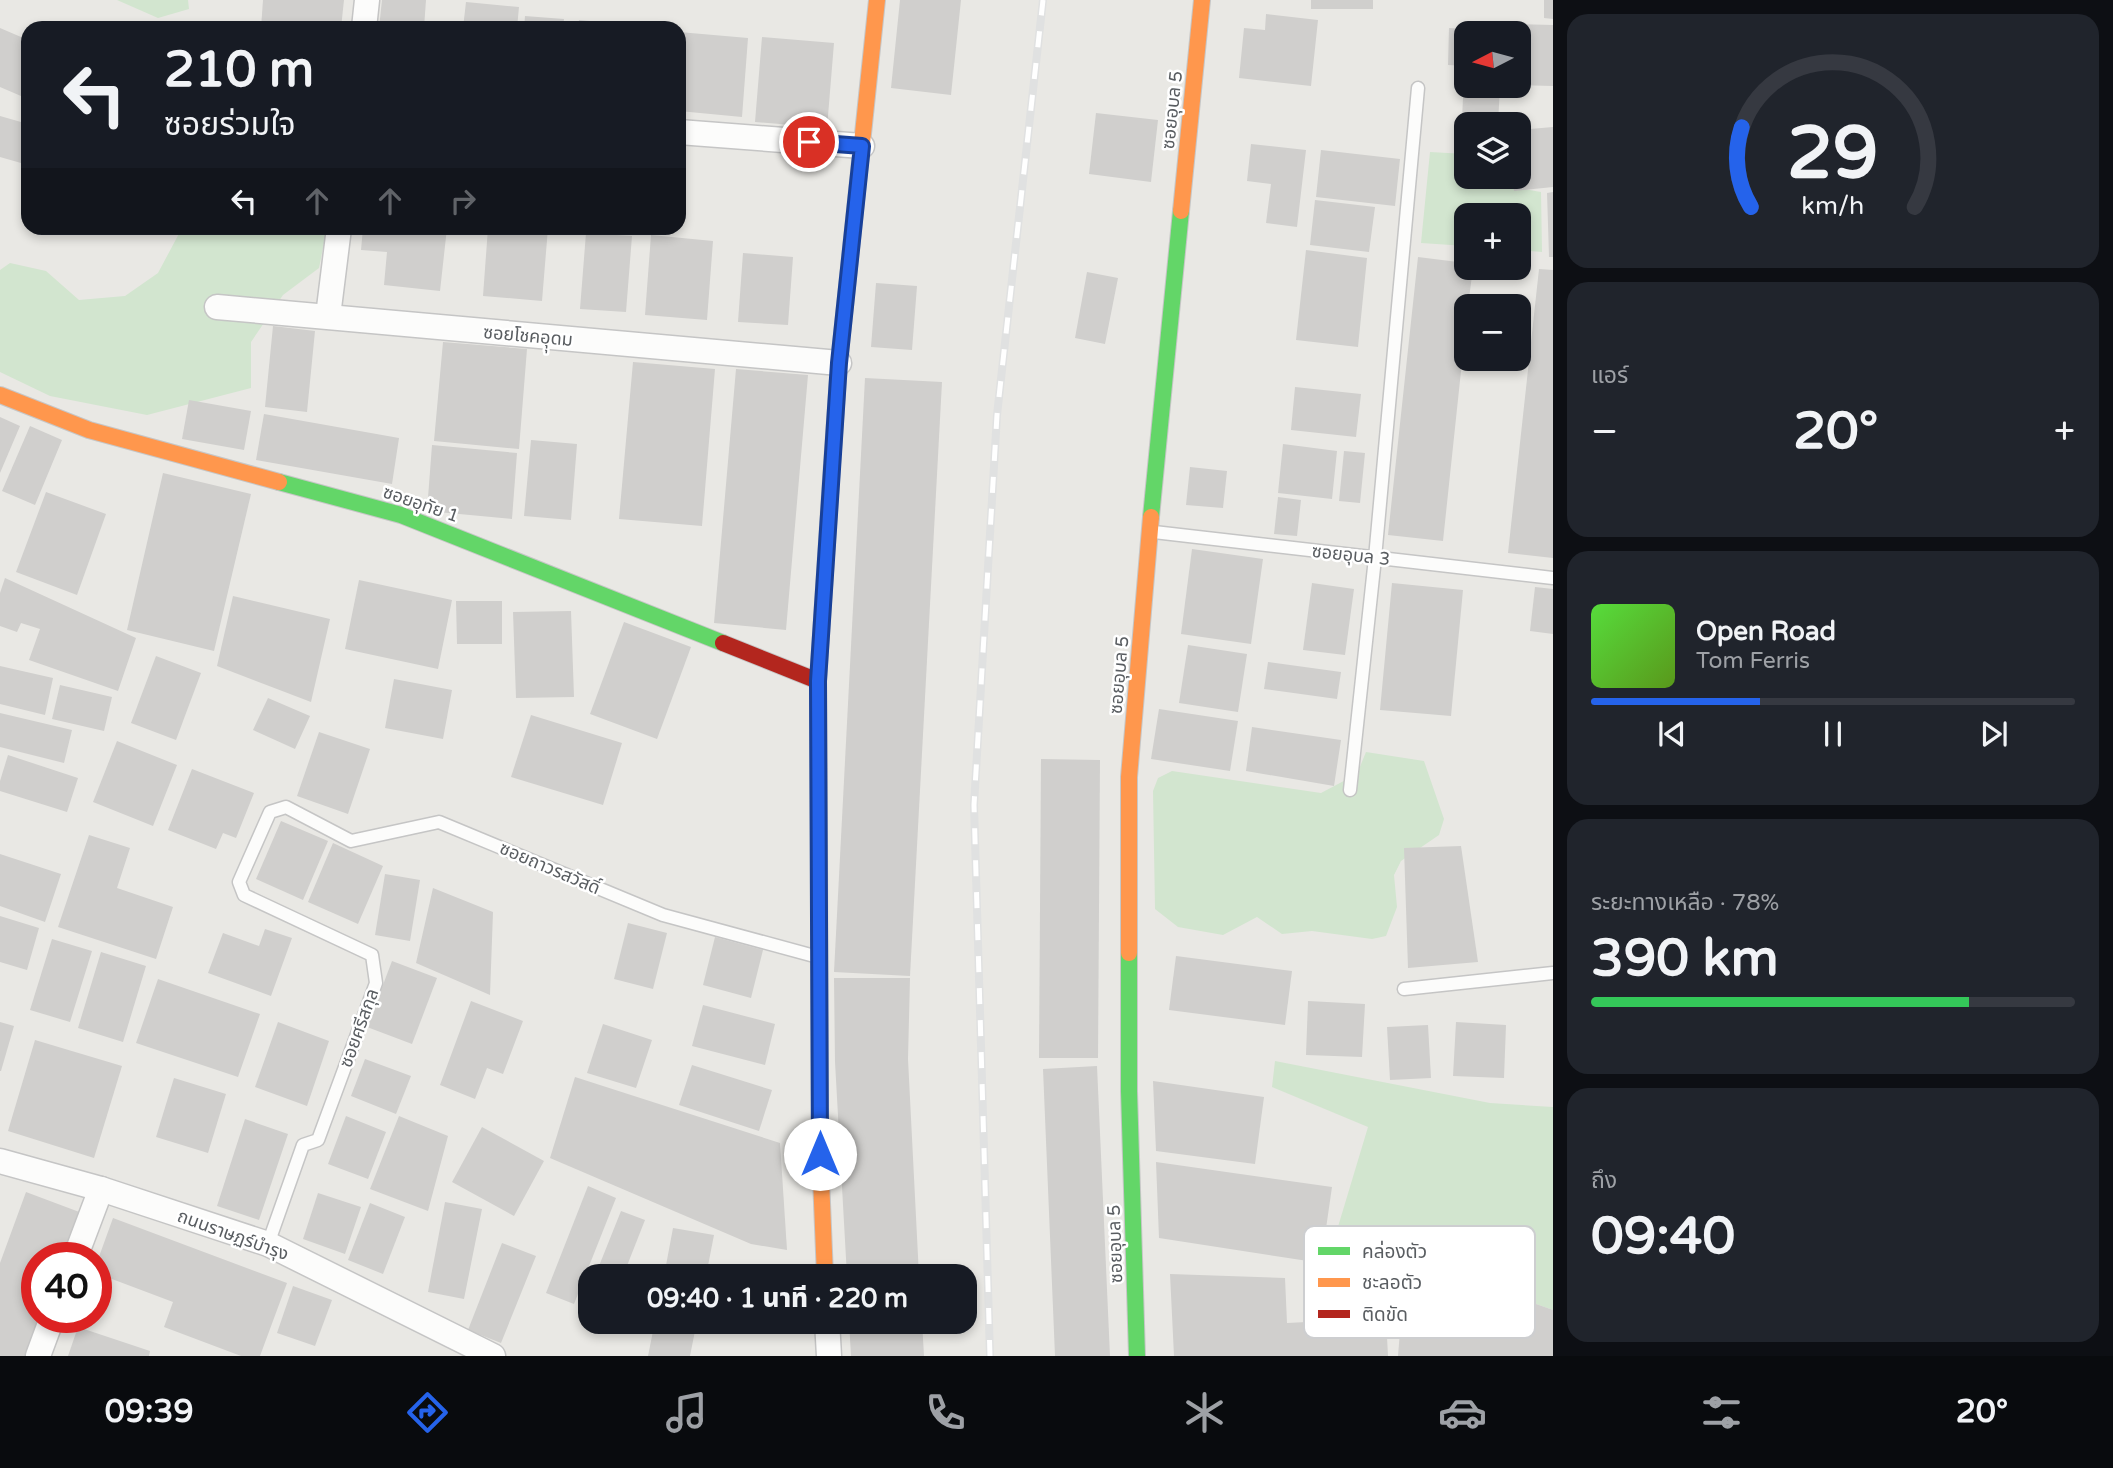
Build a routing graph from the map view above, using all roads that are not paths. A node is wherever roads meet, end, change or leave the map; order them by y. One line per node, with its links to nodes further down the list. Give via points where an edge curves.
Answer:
1 (368, 0): 4 (street)
2 (877, 0): 7 (street)
3 (1202, 0): 13 (street, ซอยอุบล 5)
4 (365, 21)
5 (1418, 88): 14 (lane)
6 (686, 133): 7 (street)
7 (862, 146): 11 (street)
8 (339, 235): 10 (street)
9 (217, 307): 10 (street, ซอยโชคอุุดม)
10 (328, 316): 11 (street, ซอยโชคอุุดม)
11 (839, 363): 16 (street)
12 (0, 395): 16 (street, ซอยอุทัย 1, via 89,430 401,515)
13 (1150, 532): 14 (lane, ซอยอุบล 3); 32 (street, ซอยอุบล 5, via 1129,777 1129,1091)
14 (1375, 558): 15 (lane, ซอยอุบล 3); 17 (lane)
15 (1553, 578)
16 (818, 681): 19 (street)
17 (1350, 790)
18 (286, 807): 19 (lane, ซอยถาวรสวัสดิ์, via 351,841 439,822 663,915); 25 (lane, ซอยศรีสกุล, via 270,812 239,882 244,895 372,955 376,983 318,1140 303,1145)
19 (819, 957): 26 (street)
20 (1553, 972): 21 (lane)
21 (1404, 989)
22 (0, 1161): 23 (street, ถนนราษฏร์บำรุง)
23 (101, 1189): 24 (street); 25 (street, ถนนราษฏร์บำรุง)
24 (81, 1242)
25 (268, 1244): 30 (street, ถนนราษฏร์บำรุง)
26 (825, 1264)
27 (46, 1333): 29 (street)
28 (827, 1334): 31 (street)
29 (38, 1356)
30 (493, 1356)
31 (828, 1356)
32 (1137, 1356)

